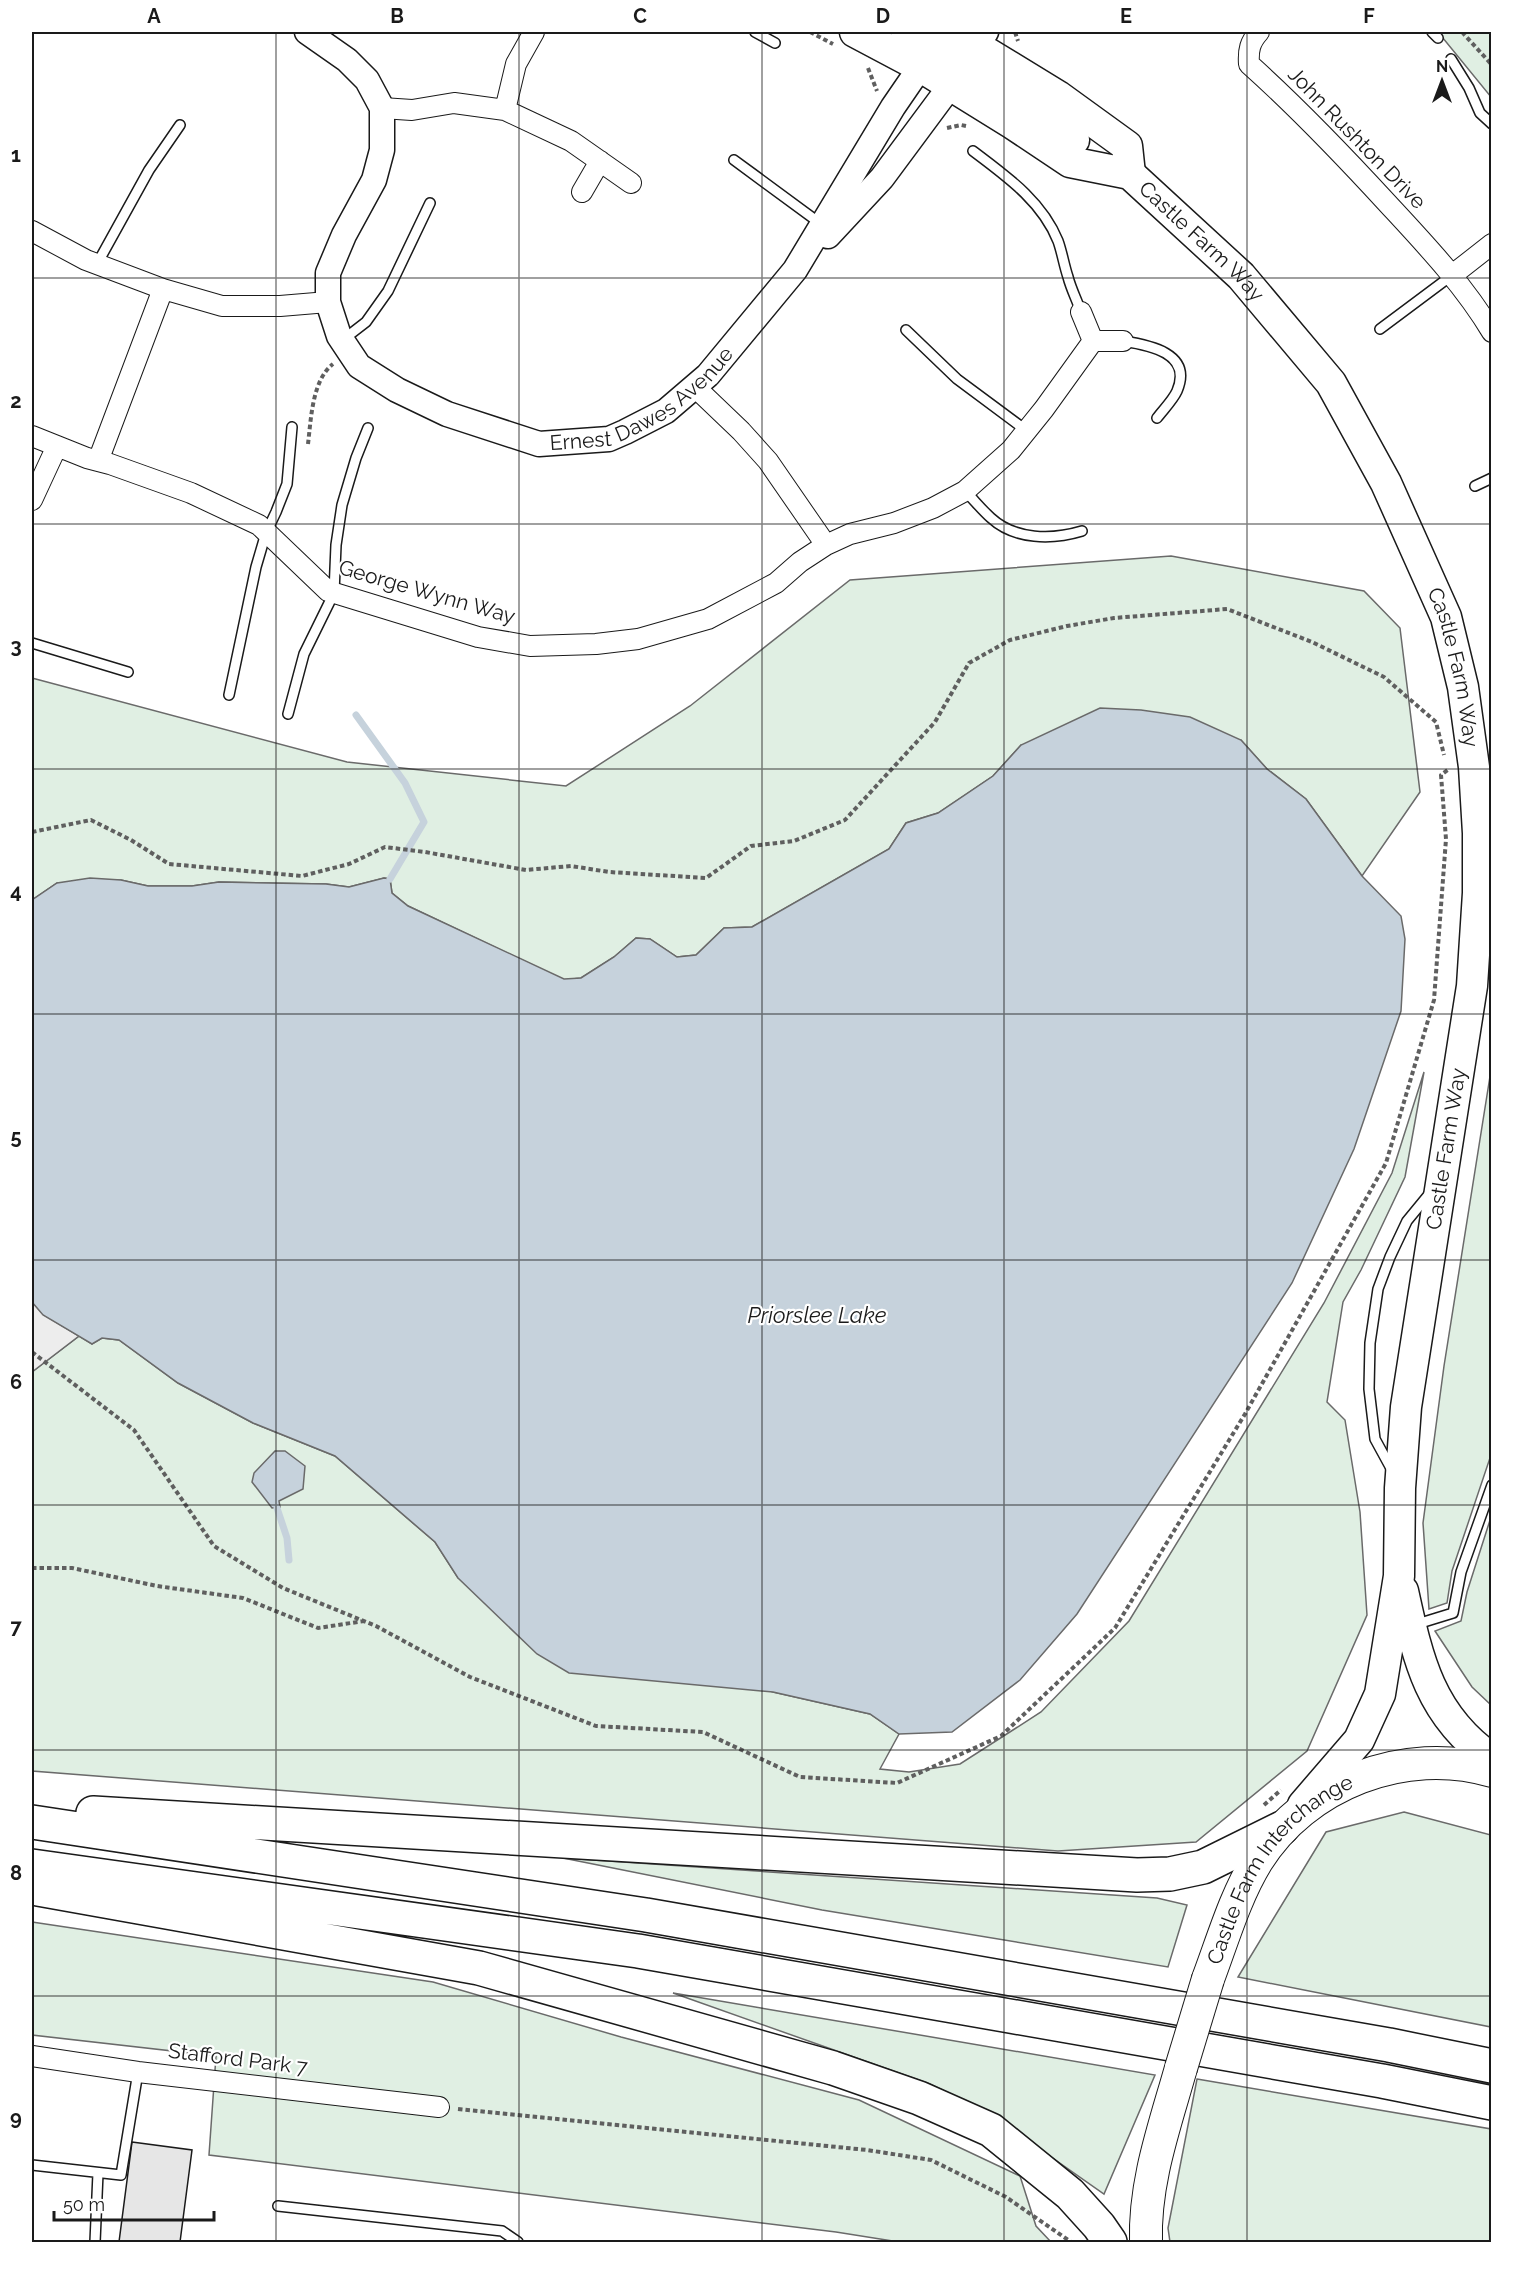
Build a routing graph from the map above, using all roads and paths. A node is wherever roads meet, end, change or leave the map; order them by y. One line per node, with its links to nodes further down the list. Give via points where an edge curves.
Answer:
1 (307, 32): 12 (street, Ernest Dawes Avenue, via 367,80)
2 (534, 32): 13 (street, via 516,64)
3 (755, 32): 8 (lane)
4 (855, 32): 9 (main road, Castle Farm Way)
5 (906, 32): 9 (main road)
6 (1259, 32): 30 (street, John Rushton Drive, via 1252,39 1249,64 1308,118)
7 (1462, 32): 11 (path)
8 (775, 43)
9 (954, 48): 21 (main road, Castle Farm Way, via 1070,162); 21 (main road, via 1058,96 1127,146); 25 (street, Ernest Dawes Avenue, via 893,107); 29 (street, via 882,178)
10 (1452, 59): 14 (lane, via 1480,113)
11 (1491, 65)
12 (382, 108): 13 (street, via 412,110 454,103); 32 (street, Ernest Dawes Avenue, via 382,150 374,180 328,273)
13 (505, 110): 20 (street, via 571,141)
14 (1491, 124)
15 (180, 125): 28 (lane, via 149,170)
16 (973, 127): 17 (path, via 961,125)
17 (938, 134)
18 (973, 151): 33 (lane, via 1012,181 1047,221 1058,240)
19 (734, 160): 25 (lane)
20 (600, 161): 22 (street); 23 (street)
21 (1123, 172): 62 (main road, Castle Farm Way, via 1241,276 1331,383 1386,483 1446,617 1463,687 1474,767 1478,881 1472,986)
22 (631, 183)
23 (582, 192)
24 (430, 203): 39 (lane, via 388,291)
25 (822, 225): 29 (street, Ernest Dawes Avenue)
26 (32, 231): 28 (street)
27 (1491, 244): 30 (street)
28 (97, 264): 31 (street)
29 (795, 270): 40 (street, Ernest Dawes Avenue)
30 (1451, 276): 34 (lane); 36 (street, John Rushton Drive)
31 (163, 289): 32 (street, via 222,306); 48 (street)
32 (328, 302): 39 (street, Ernest Dawes Avenue)
33 (1081, 312): 37 (street)
34 (1380, 329)
35 (906, 330): 44 (lane, via 957,379)
36 (1491, 332)
37 (1093, 341): 38 (street); 44 (street, George Wynn Way)
38 (1123, 341): 41 (lane, via 1164,351 1174,358 1179,372 1177,391)
39 (346, 346): 40 (street, Ernest Dawes Avenue, via 358,366 397,390 447,414 539,444 609,438 666,411); 47 (path, via 327,369 314,399)
40 (695, 387): 55 (street, via 768,461)
41 (1157, 418)
42 (292, 427): 54 (lane, via 287,484)
43 (368, 428): 56 (lane, via 342,505)
44 (1027, 431): 51 (street, George Wynn Way)
45 (32, 436): 46 (street, George Wynn Way)
46 (57, 446): 48 (street, George Wynn Way); 52 (street)
47 (306, 454)
48 (98, 461): 54 (street, George Wynn Way, via 191,493)
49 (1491, 478): 50 (lane)
50 (1475, 486)
51 (965, 490): 53 (lane, via 1006,529 1026,536 1066,536); 55 (street, George Wynn Way, via 933,508)
52 (32, 500)
53 (1082, 531)
54 (266, 532): 56 (street, George Wynn Way); 59 (lane)
55 (826, 545): 56 (street, George Wynn Way, via 776,583 708,619 639,639 596,644 530,646 478,637)
56 (334, 594): 60 (lane, via 304,654)
57 (32, 643): 58 (lane)
58 (128, 672)
59 (229, 695)
60 (288, 714)
61 (32, 832): 68 (path, via 91,819 169,864 302,876 348,864 385,847 526,870 571,866 706,878 751,846 794,841 845,820 934,722 969,663 1010,640 1114,618 1227,609 1312,642 1384,677 1436,722 1448,769 1442,775 1446,839 1434,1000 1386,1163 1245,1414 1115,1628 1001,1736 897,1783 800,1777 703,1732 596,1726 470,1677)
62 (1442, 1179): 65 (main road, Castle Farm Way, via 1406,1407); 65 (lane, via 1407,1221 1390,1257 1378,1289 1370,1343 1369,1389 1375,1439)
63 (32, 1352): 68 (path, via 134,1430 214,1546 283,1588)
64 (1491, 1485): 69 (lane, via 1461,1572 1453,1613)
65 (1400, 1488): 67 (main road, Castle Farm Way)
66 (32, 1568): 68 (path, via 72,1568 157,1587 243,1598 318,1628)
67 (1399, 1576): 69 (main road, Castle Farm Way); 74 (main road, Castle Farm Way, via 1380,1694 1370,1720 1359,1740)
68 (365, 1621)
69 (1410, 1626): 70 (main road, Castle Farm Way, via 1441,1708 1461,1734)
70 (1491, 1759)
71 (1491, 1771): 74 (highway, Castle Farm Interchange, via 1451,1762 1385,1768)
72 (1289, 1784): 74 (path)
73 (32, 1809): 74 (highway, via 1137,1875 1203,1867)
74 (1277, 1819): 90 (highway, Castle Farm Interchange, bridge, via 1233,1910 1208,1979 1152,2172)
75 (32, 1822): 79 (highway, via 646,1915)
76 (32, 1866): 81 (highway, via 638,1951)
77 (32, 1888): 89 (highway, via 479,1968 833,2068 919,2098 992,2130 1070,2194)
78 (32, 2056): 80 (street, Stafford Park 7)
79 (1491, 2066)
80 (138, 2072): 82 (street, Stafford Park 7); 84 (lane, via 121,2175)
81 (1491, 2103)
82 (439, 2107): 88 (path, via 867,2150 931,2160 1006,2197)
83 (32, 2165): 84 (lane)
84 (98, 2173): 86 (lane)
85 (278, 2206): 87 (lane, via 502,2231)
86 (95, 2242)
87 (518, 2242)
88 (1071, 2242)
89 (1110, 2242)
90 (1146, 2242)

